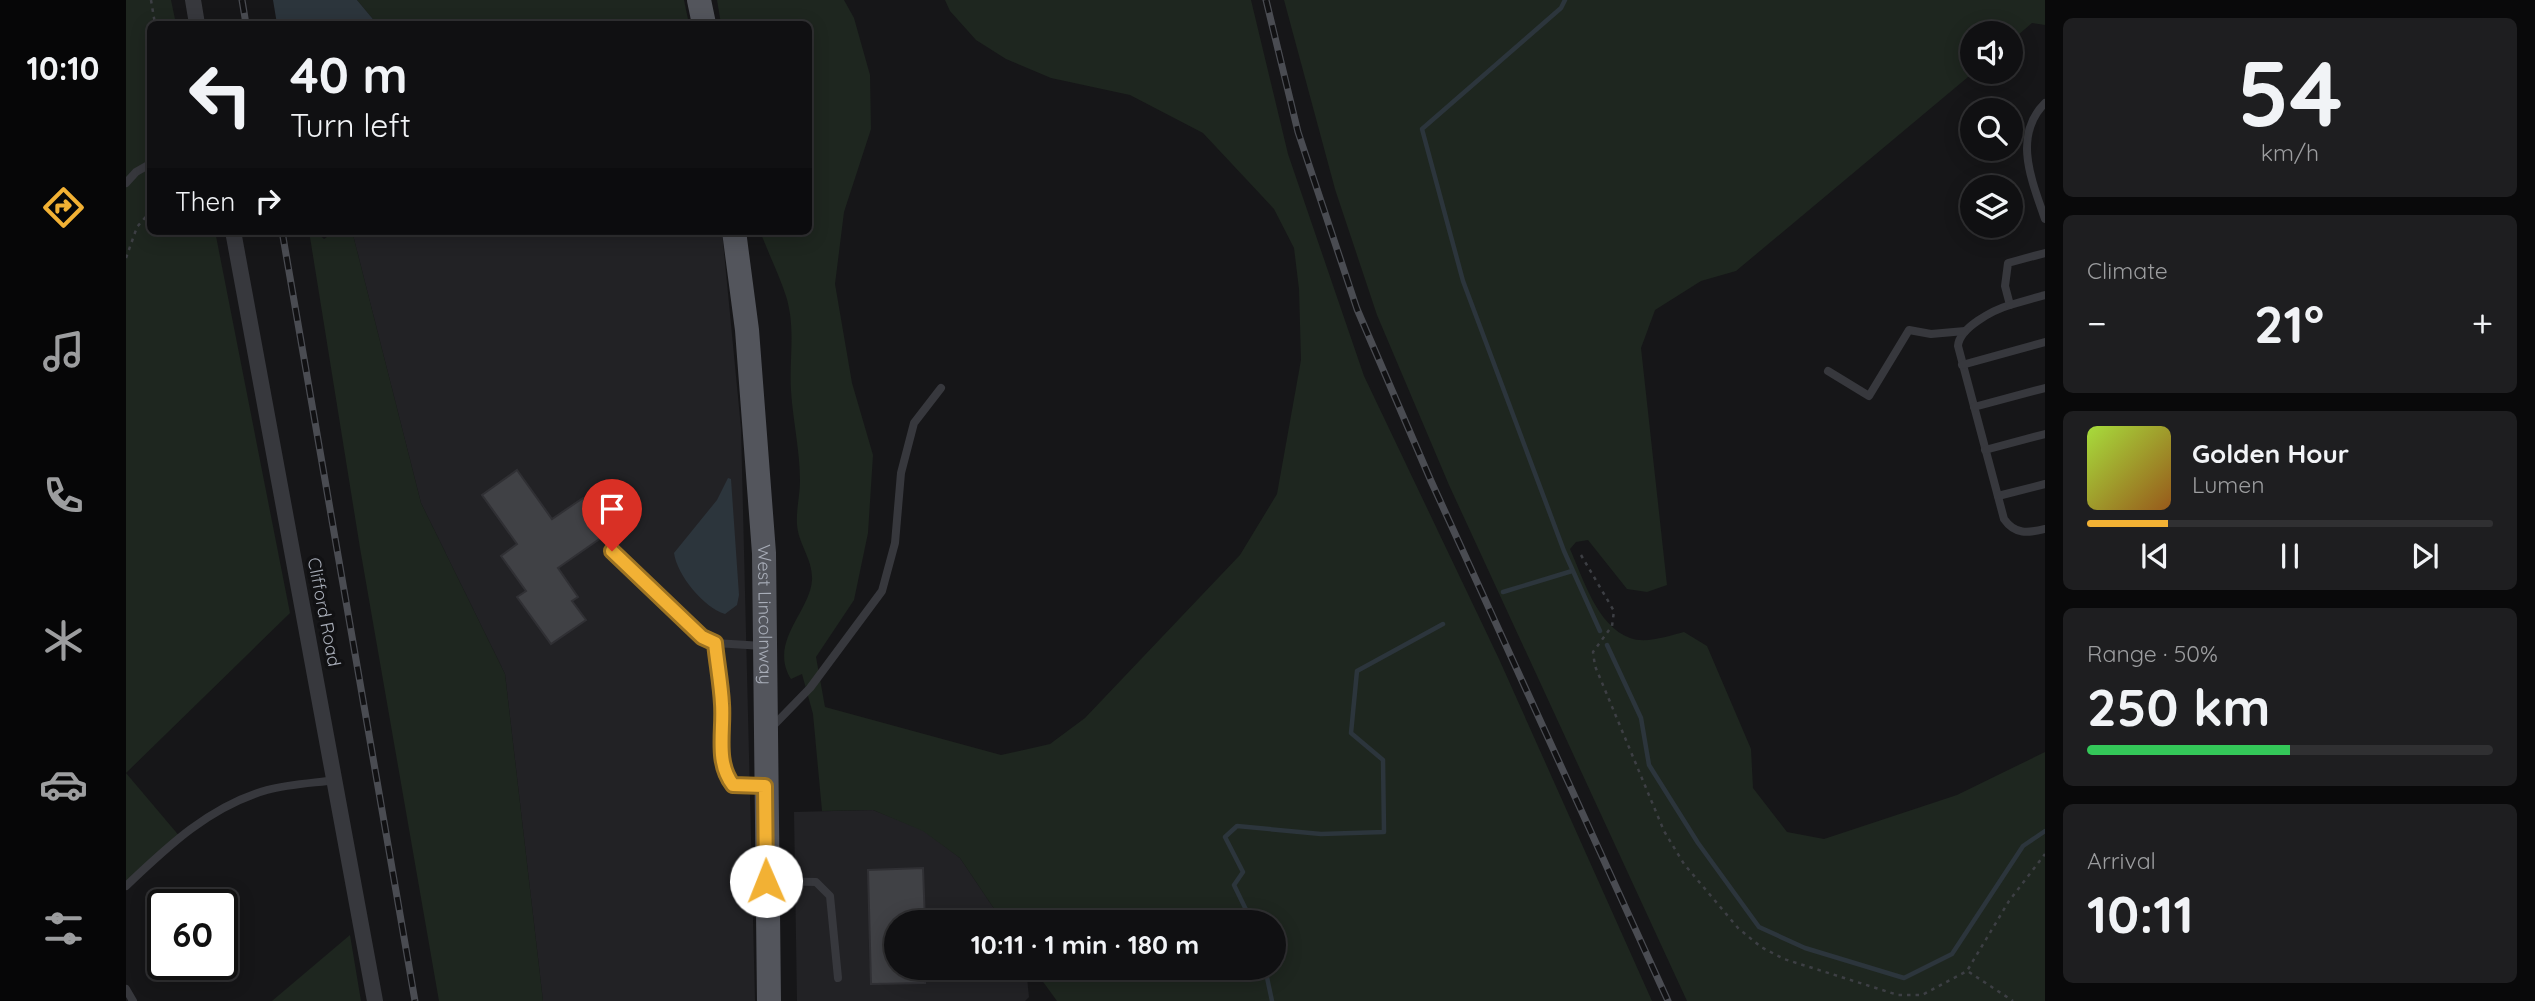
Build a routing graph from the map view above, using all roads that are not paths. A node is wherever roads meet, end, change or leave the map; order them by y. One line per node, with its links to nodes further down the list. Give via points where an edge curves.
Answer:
1 (193, 0): 3 (street)
2 (699, 0): 4 (main road)
3 (196, 21)
4 (703, 21)
5 (2045, 103): 8 (lane, via 2029,127 2025,147)
6 (147, 166): 7 (lane)
7 (126, 183)
8 (2045, 219)
9 (234, 235): 30 (street, Clifford Road)
10 (735, 235): 28 (main road, West Lincolnway, via 762,525)
11 (2045, 253): 13 (lane, via 2008,263 2005,285)
12 (2045, 295): 13 (lane)
13 (2010, 304): 14 (lane)
14 (1965, 331): 16 (lane, via 1958,339); 17 (lane, via 1931,334 1909,330 1870,396)
15 (2045, 342): 16 (lane)
16 (1962, 365): 20 (lane)
17 (1828, 371)
18 (940, 388): 29 (lane, via 914,422 901,473 895,543 882,591 810,688)
19 (2045, 388): 20 (lane)
20 (1974, 407): 22 (lane)
21 (2045, 434): 22 (lane)
22 (1985, 450): 24 (lane)
23 (2045, 484): 24 (lane)
24 (1998, 496): 25 (lane, via 2009,526 2024,533)
25 (2045, 529)
26 (612, 551): 27 (lane, via 702,637)
27 (715, 643): 28 (lane); 31 (lane, via 725,774 733,785)
28 (764, 646): 29 (main road, West Lincolnway)
29 (765, 734): 31 (main road, West Lincolnway)
30 (336, 780): 33 (lane, via 237,800 205,817); 37 (street, Clifford Road)
31 (765, 786): 32 (main road, West Lincolnway)
32 (766, 881): 34 (lane, via 816,882 830,896); 38 (main road, West Lincolnway)
33 (126, 886)
34 (838, 978)
35 (126, 989): 36 (lane)
36 (134, 1001)
37 (375, 1001)
38 (769, 1001)

